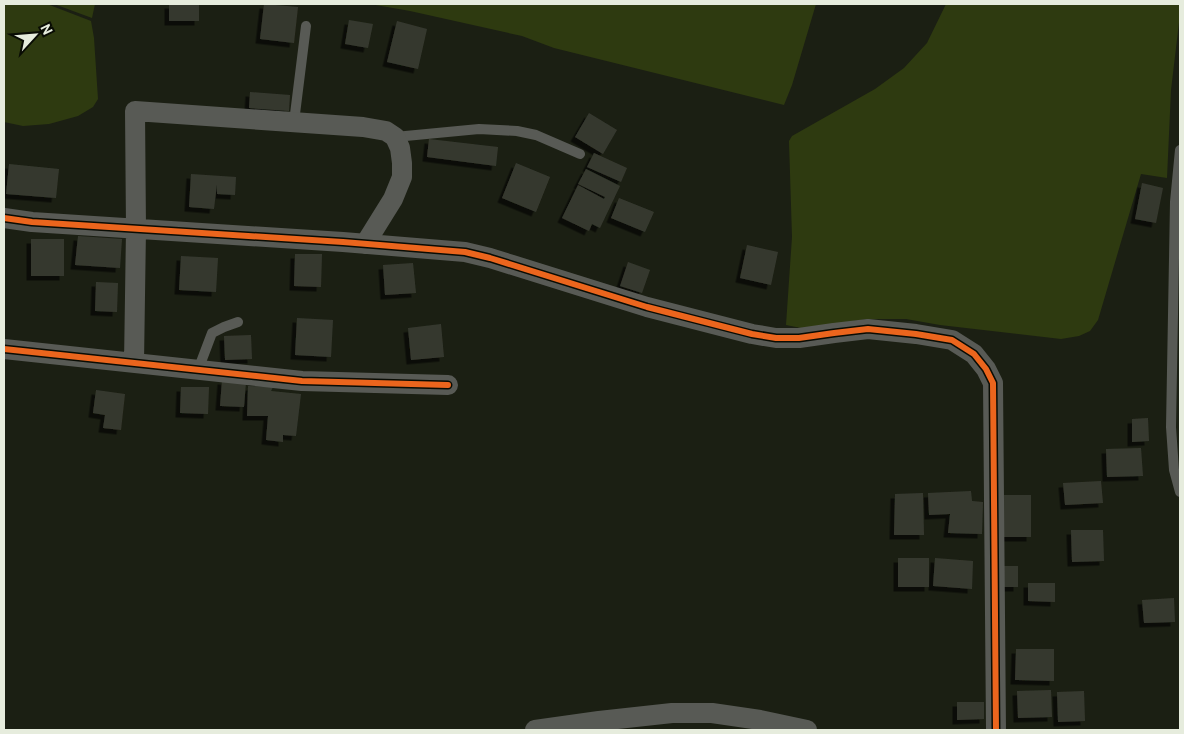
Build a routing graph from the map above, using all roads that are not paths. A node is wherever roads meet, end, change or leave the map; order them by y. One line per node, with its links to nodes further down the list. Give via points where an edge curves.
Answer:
1 (306, 26): 2 (lane)
2 (294, 122): 3 (street, via 363,127 386,131); 7 (street, via 134,111)
3 (395, 137): 5 (lane, via 479,129 517,132 536,135); 8 (street, via 400,148 402,177 393,199)
4 (1180, 150): 14 (lane, via 1175,202 1171,427 1174,470)
5 (580, 154)
6 (4, 218): 7 (street)
7 (136, 229): 8 (street); 11 (street)
8 (365, 244): 17 (street, via 465,252 647,307 752,334 799,338 868,329 952,340 974,354 993,383)
9 (238, 322): 12 (lane, via 212,333)
10 (4, 349): 11 (street)
11 (134, 363): 12 (street)
12 (198, 370): 13 (street, via 302,381)
13 (448, 385)
14 (1180, 492)
15 (536, 730): 16 (street, via 672,713 712,713)
16 (807, 730)
17 (996, 730)

